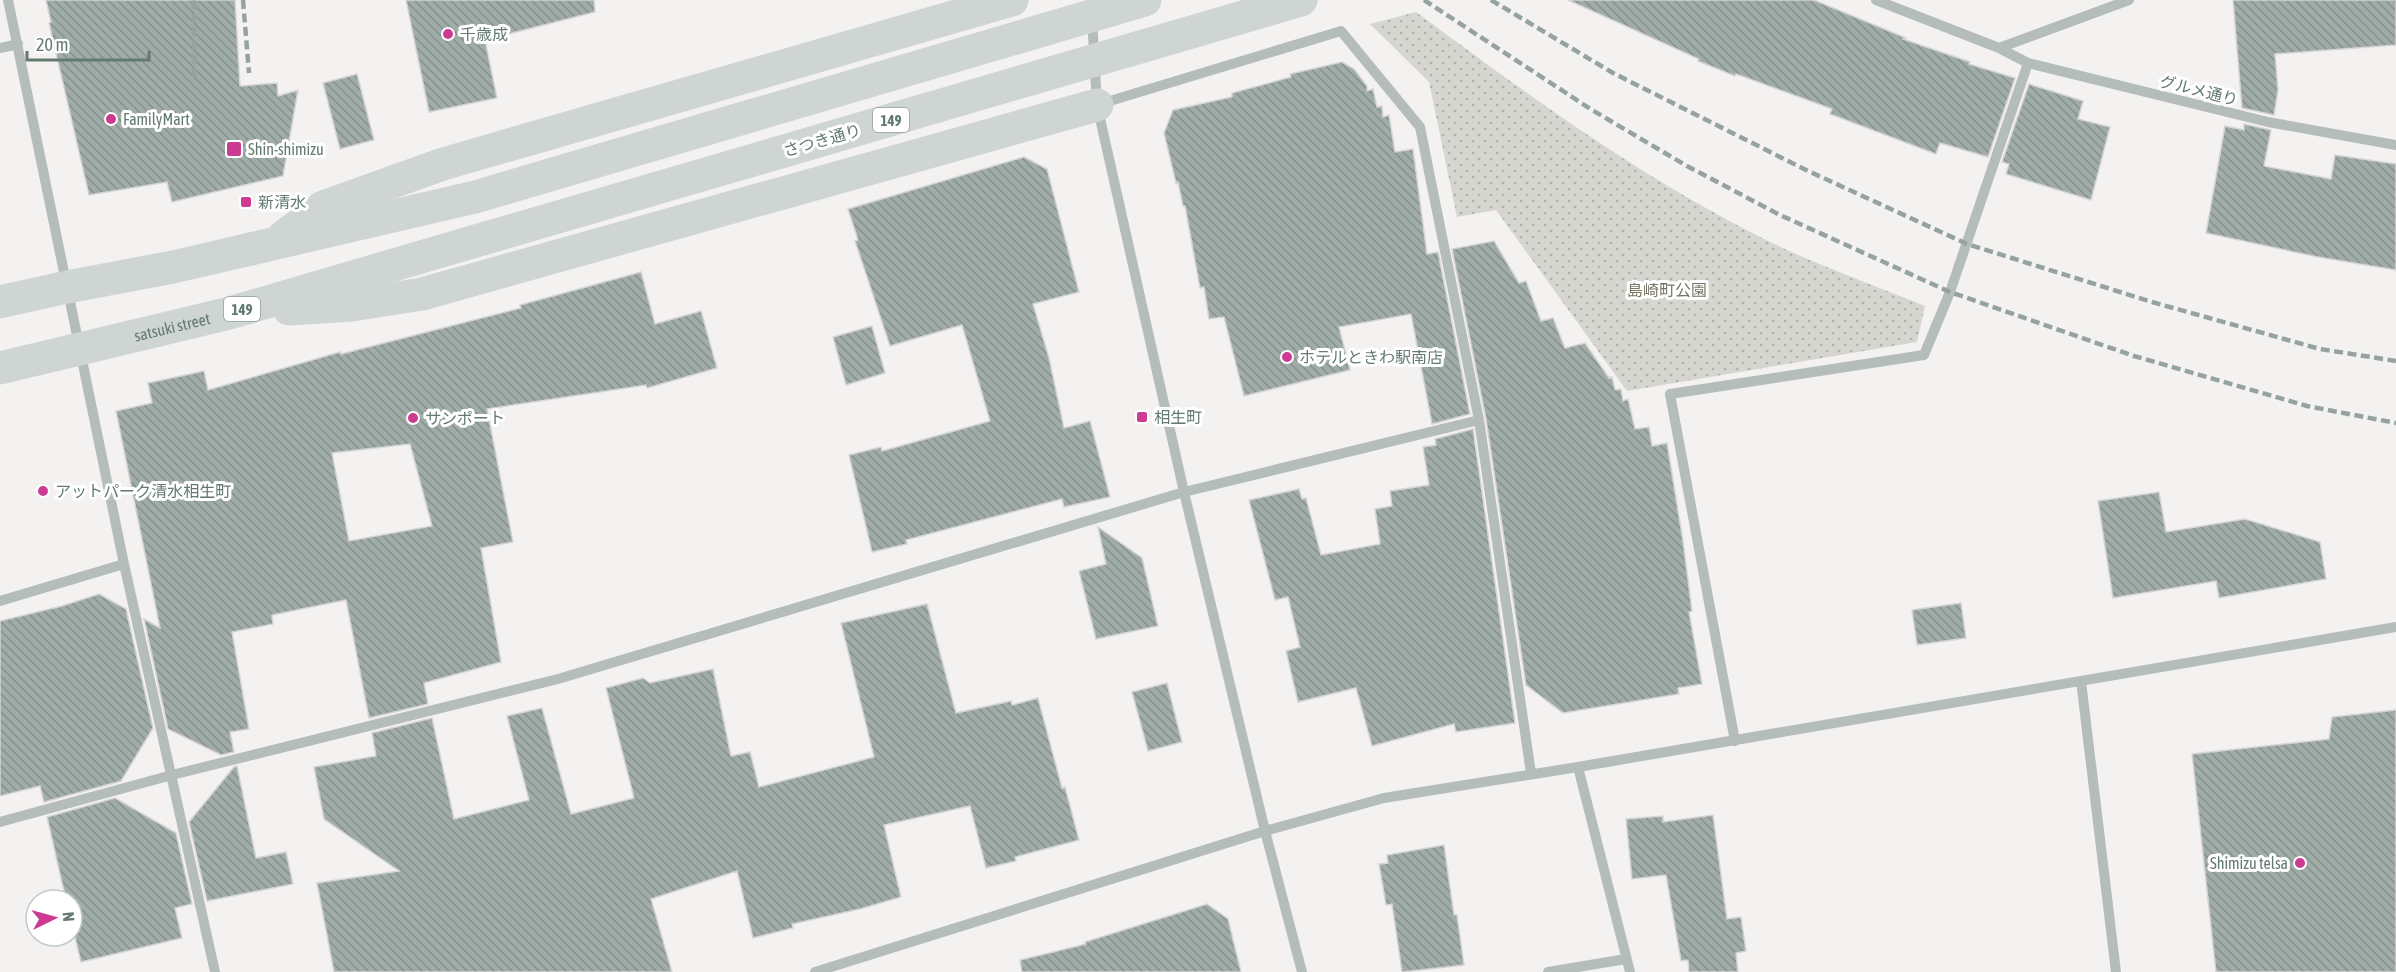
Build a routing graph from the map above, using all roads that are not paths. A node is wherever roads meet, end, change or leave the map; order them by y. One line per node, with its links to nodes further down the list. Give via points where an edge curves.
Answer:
1 (8, 0): 8 (street)
2 (1012, 0): 15 (highway, via 442,164 322,207)
3 (1091, 0): 12 (street)
4 (1145, 0): 15 (highway, via 475,197)
5 (1301, 0): 14 (highway, さつき通り / 149)
6 (1876, 0): 10 (street, グルメ通り)
7 (2129, 0): 10 (street)
8 (18, 44): 9 (street); 16 (street)
9 (0, 48)
10 (1999, 48): 11 (street, グルメ通り)
11 (2028, 63): 13 (street, グルメ通り, via 2268,122); 27 (street, via 1950,292 1924,355 1670,394)
12 (1097, 105): 18 (highway, via 422,294 352,305); 21 (street, via 1341,31 1420,127); 22 (street)
13 (2396, 145)
14 (481, 239): 18 (highway, satsuki street / 149)
15 (275, 243): 16 (highway)
16 (67, 286): 17 (highway); 19 (street)
17 (0, 302)
18 (226, 314): 19 (highway, satsuki street / 149)
19 (79, 349): 20 (highway, satsuki street / 149); 23 (street)
20 (0, 368)
21 (1479, 420): 22 (street); 29 (street)
22 (1184, 492): 30 (street, via 558,680); 32 (street)
23 (124, 564): 24 (street); 30 (street)
24 (0, 601)
25 (2396, 627): 26 (street)
26 (2081, 681): 27 (street); 39 (street)
27 (1735, 741): 28 (street)
28 (1578, 767): 29 (street); 33 (street)
29 (1530, 773): 32 (street, via 1384,798)
30 (172, 775): 31 (street); 34 (street)
31 (0, 822)
32 (1265, 831): 35 (street); 36 (street)
33 (1626, 959): 37 (street); 38 (street)
34 (215, 972)
35 (815, 972)
36 (1302, 972)
37 (1548, 972)
38 (1630, 972)
39 (2116, 972)

